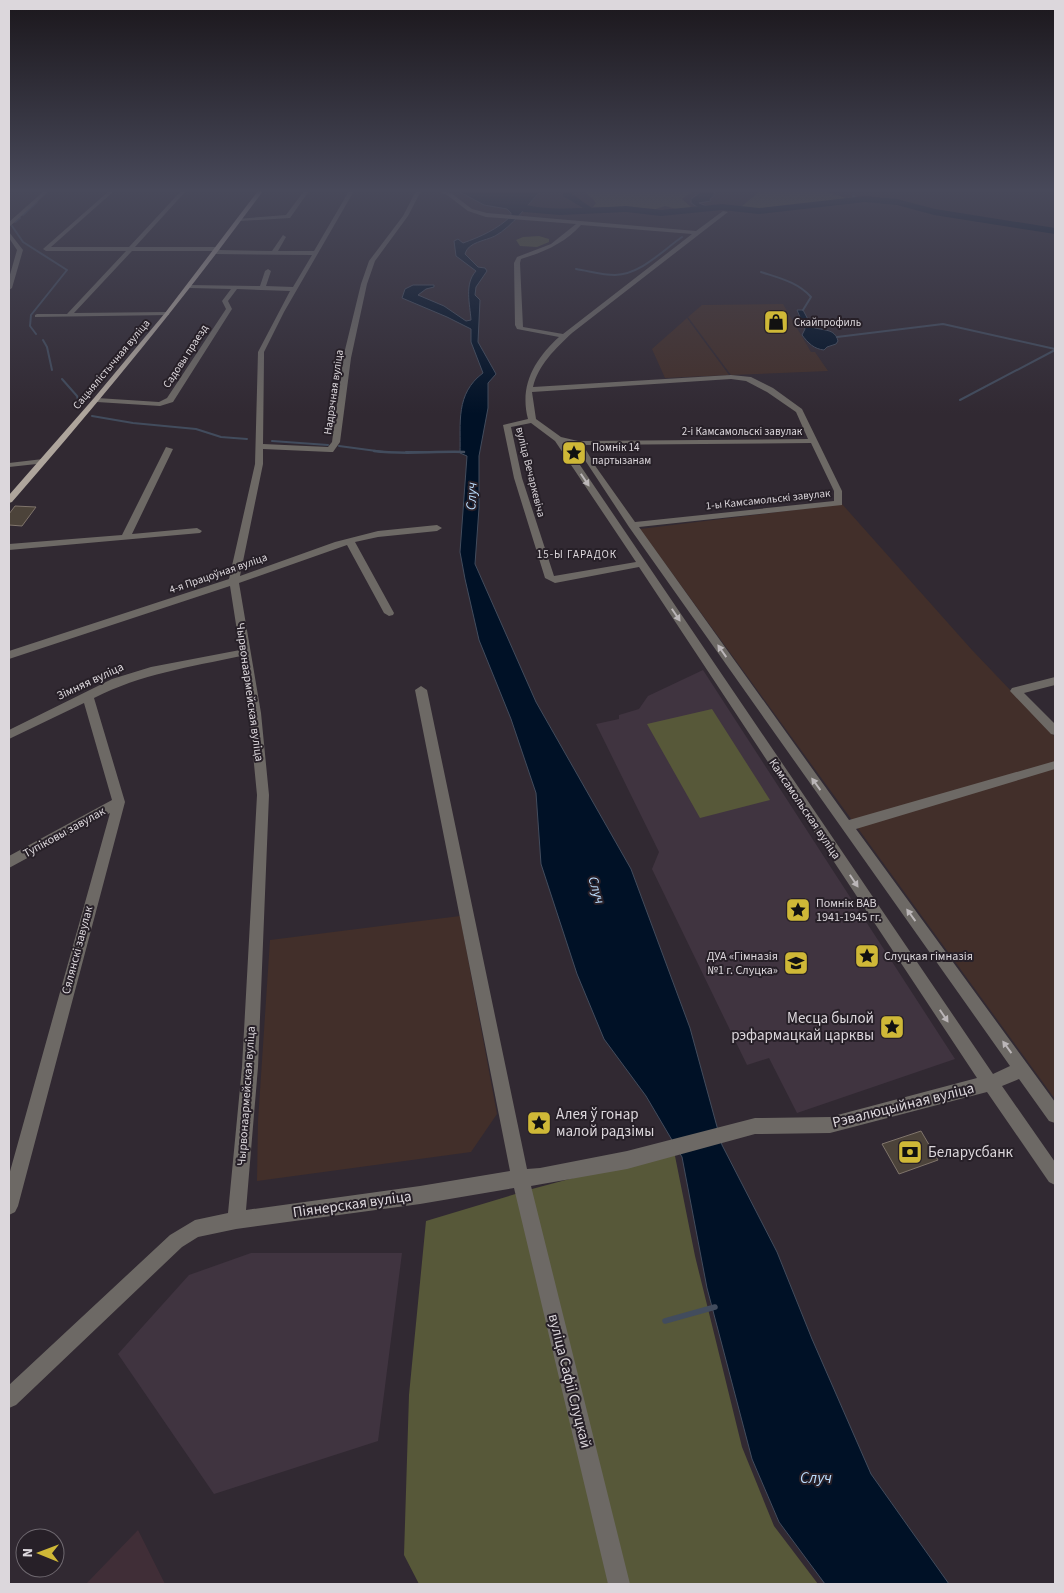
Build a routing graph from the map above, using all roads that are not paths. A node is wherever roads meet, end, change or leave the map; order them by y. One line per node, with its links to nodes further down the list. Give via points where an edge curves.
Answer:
1 (16, 265): 10 (street)
2 (115, 265): 14 (street)
3 (205, 265): 9 (main road, Сацыялістычная вуліца)
4 (308, 265): 13 (street, Чырвонаармейская вуліца)
5 (370, 265): 24 (street, Надрэчная вуліца, via 347,358 336,442 330,450)
6 (518, 265): 17 (street, via 520,329)
7 (654, 265): 17 (street)
8 (268, 271): 12 (street)
9 (190, 286): 11 (street); 15 (main road, Сацыялістычная вуліца)
10 (9, 288)
11 (235, 288): 12 (street); 19 (street, Садовы праезд, via 225,301 229,308 170,400 160,404)
12 (262, 288): 13 (street)
13 (295, 289): 24 (street, Чырвонаармейская вуліца, via 260,358)
14 (70, 314): 15 (street); 16 (street)
15 (167, 314): 19 (main road, Сацыялістычная вуліца)
16 (37, 316)
17 (565, 336): 18 (street, via 545,358)
18 (528, 390): 20 (street, вуліца Вечаркевіча); 22 (street, 2-і Камсамольскі завулак, via 731,377 748,379 770,390 799,412)
19 (97, 400): 26 (main road, Сацыялістычная вуліца)
20 (532, 420): 21 (street); 35 (street, вуліца Вечаркевіча, via 506,425 518,478 550,578 555,580)
21 (558, 440): 23 (street, 2-і Камсамольскі завулак); 35 (street, Камсамольская вуліца, one-way to 35)
22 (814, 441): 23 (street, 2-і Камсамольскі завулак); 29 (street, 1-ы Камсамольскі завулак, via 838,492 839,502)
23 (578, 443): 29 (street, Камсамольская вуліца)
24 (258, 446): 36 (street, Чырвонаармейская вуліца, via 259,464)
25 (169, 448): 32 (street)
26 (43, 461): 27 (street); 28 (main road, Сацыялістычная вуліца)
27 (9, 465)
28 (9, 500)
29 (632, 525): 47 (street, Камсамольская вуліца, one-way to 29)
30 (438, 528): 33 (street, 4-я Працоўная вуліца, via 378,534)
31 (197, 531): 32 (street)
32 (126, 538): 34 (street)
33 (350, 541): 36 (street, 4-я Працоўная вуліца); 37 (street)
34 (9, 547)
35 (642, 564): 50 (street, Камсамольская вуліца, one-way to 50)
36 (234, 581): 38 (street, Чырвонаармейская вуліца); 39 (street, 4-я Працоўная вуліца)
37 (390, 613)
38 (245, 652): 42 (street, Зімняя вуліца, via 151,671 116,682); 56 (street, Чырвонаармейская вуліца, via 255,713 263,814 250,1067)
39 (9, 655)
40 (1055, 680): 43 (street, via 1016,691)
41 (421, 690): 54 (street)
42 (88, 696): 44 (street, Зімняя вуліца); 46 (street)
43 (1055, 731)
44 (9, 735)
45 (1055, 764): 47 (street)
46 (118, 802): 48 (street, Тупіковы завулак); 55 (street, Сялянскі завулак)
47 (847, 826): 49 (street, Камсамольская вуліца, one-way to 47)
48 (9, 862)
49 (1023, 1069): 50 (street, Рэвалюцыйная вуліца); 51 (street, Камсамольская вуліца)
50 (990, 1083): 52 (street, Рэвалюцыйная вуліца, via 830,1125); 53 (street, Камсамольская вуліца)
51 (1055, 1115)
52 (755, 1126): 54 (street, Піянерская вуліца, via 627,1160 540,1178)
53 (1055, 1176)
54 (520, 1178): 56 (street, Піянерская вуліца); 58 (street, вуліца Сафіі Слуцкай)
55 (9, 1206)
56 (236, 1220): 57 (street, Піянерская вуліца, via 195,1230 176,1241)
57 (9, 1398)
58 (619, 1584)

